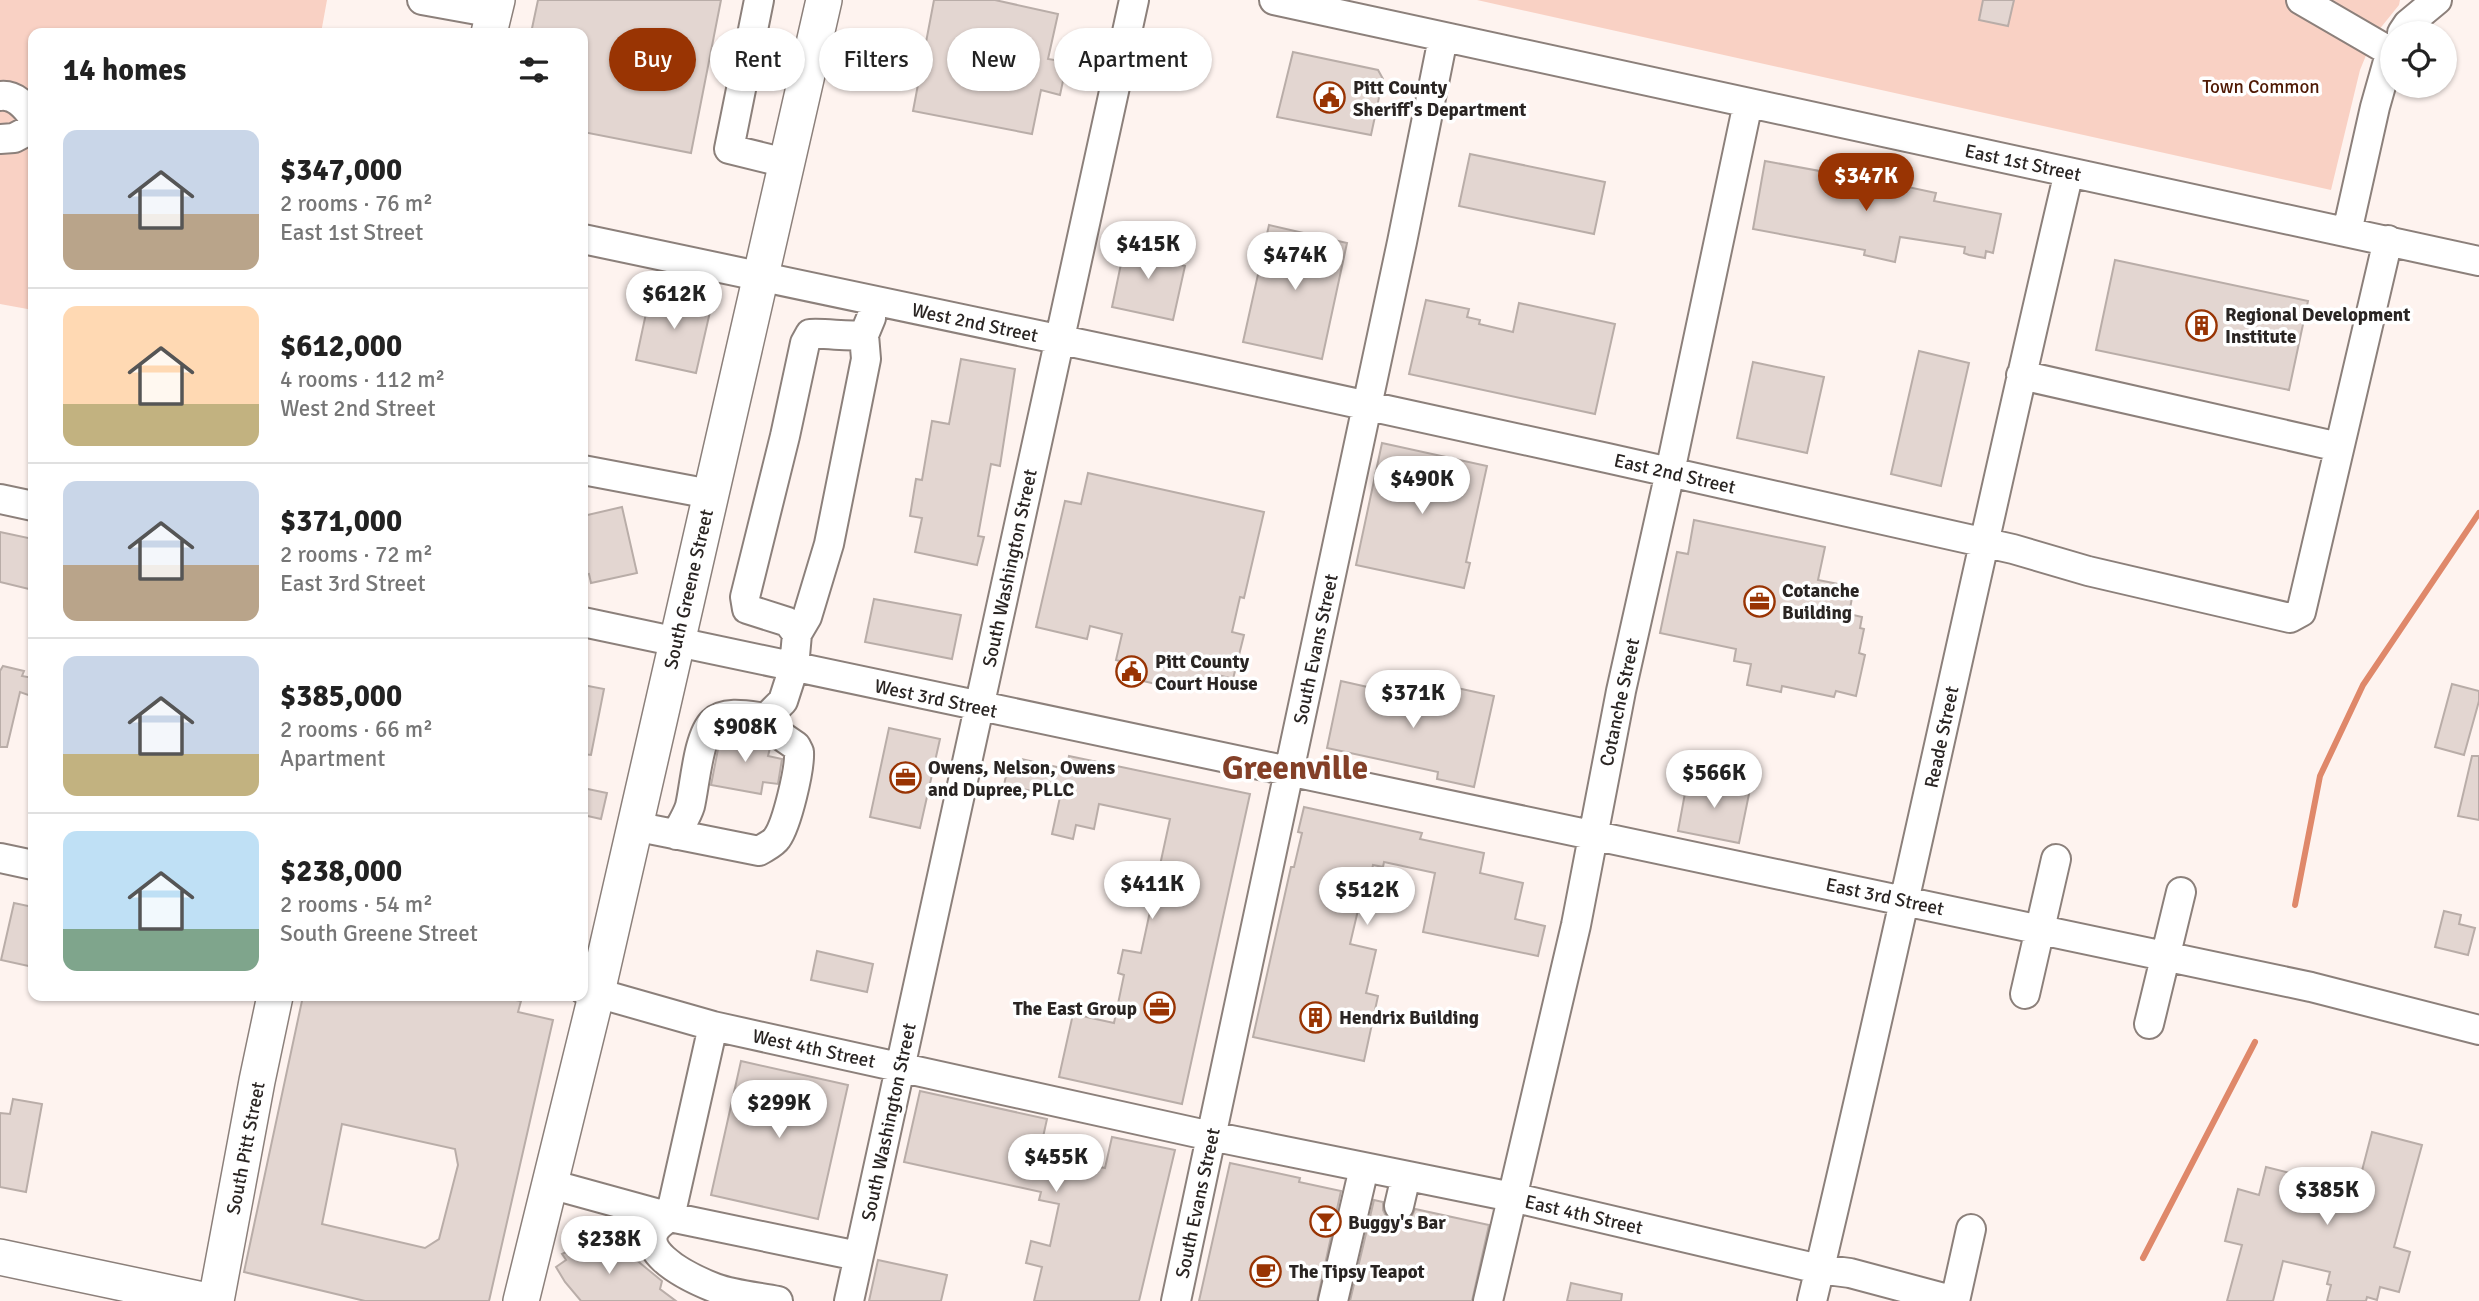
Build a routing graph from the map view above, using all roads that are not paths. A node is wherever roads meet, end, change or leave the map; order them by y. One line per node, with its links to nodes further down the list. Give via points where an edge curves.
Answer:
1 (422, 0): 8 (street)
2 (759, 0): 18 (street, via 729,149)
3 (824, 0): 18 (main road, South Greene Street)
4 (1135, 0): 27 (street, South Washington Street)
5 (1274, 0): 10 (street, East 1st Street)
6 (2301, 0): 11 (street)
7 (2437, 0): 9 (street)
8 (493, 15)
9 (2412, 21)
10 (1443, 37): 14 (street, East 1st Street); 29 (street, South Evans Street)
11 (2380, 37)
12 (0, 96): 15 (street, via 8,95)
13 (2380, 98): 20 (street)
14 (1748, 103): 19 (street, East 1st Street); 32 (street, Cotanche Street)
15 (28, 110)
16 (28, 131): 17 (street)
17 (0, 139)
18 (786, 163): 24 (main road, South Greene Street)
19 (2069, 172): 20 (street, East 1st Street); 28 (street, Reade Street)
20 (2347, 232): 22 (street, East 1st Street)
21 (588, 240): 24 (street, West 2nd Street)
22 (2388, 240): 23 (street, East 1st Street); 30 (street, East 2nd Street)
23 (2479, 261)
24 (760, 277): 25 (street, West 2nd Street); 33 (main road, South Greene Street)
25 (878, 302): 26 (street); 27 (street, West 2nd Street)
26 (864, 335): 38 (street, via 866,359 828,544 807,617); 38 (street, via 810,334 805,343 744,603 747,609 788,622)
27 (1060, 340): 29 (street, West 2nd Street); 41 (street, South Washington Street)
28 (2021, 375): 30 (street); 36 (street, Reade Street)
29 (1366, 407): 32 (street, East 2nd Street); 43 (street, South Evans Street)
30 (2339, 447): 36 (street, East 2nd Street, via 2301,612 2290,618)
31 (588, 471): 33 (street)
32 (1670, 472): 36 (street, East 2nd Street); 45 (street, Cotanche Street)
33 (710, 494): 39 (main road, South Greene Street)
34 (0, 499): 35 (street)
35 (28, 505)
36 (1984, 542): 51 (street, Reade Street)
37 (588, 623): 39 (street, West 3rd Street)
38 (797, 634): 40 (street)
39 (676, 642): 40 (street, West 3rd Street); 44 (main road, South Greene Street)
40 (794, 667): 41 (street, West 3rd Street); 42 (street, via 783,701)
41 (979, 707): 43 (street, West 3rd Street); 61 (street, South Washington Street)
42 (766, 718): 46 (street, via 743,715 713,721 705,736 689,809); 46 (street, via 799,752 791,799 778,836 759,851)
43 (1289, 771): 45 (street, East 3rd Street); 62 (street, South Evans Street)
44 (634, 826): 46 (street); 54 (main road, South Greene Street)
45 (1592, 833): 51 (street, East 3rd Street); 66 (street, Cotanche Street, via 1576,925)
46 (676, 835)
47 (0, 858): 49 (street)
48 (2056, 859): 52 (street)
49 (28, 864)
50 (2181, 891): 53 (street)
51 (1905, 901): 52 (street, East 3rd Street); 72 (street, Reade Street)
52 (2041, 930): 53 (street, East 3rd Street); 55 (street)
53 (2166, 956): 58 (street); 60 (street, East 3rd Street)
54 (590, 990): 59 (street, West 4th Street)
55 (2025, 994)
56 (274, 1001): 74 (main road, South Pitt Street)
57 (588, 1001): 65 (main road, South Greene Street)
58 (2149, 1024)
59 (713, 1026): 61 (street, West 4th Street); 68 (street)
60 (2479, 1030)
61 (900, 1067): 62 (street, West 4th Street); 70 (street, South Washington Street)
62 (1211, 1136): 63 (street, East 4th Street); 78 (street, South Evans Street)
63 (1364, 1168): 64 (street, East 4th Street); 79 (street)
64 (1406, 1176): 66 (street, East 4th Street); 67 (street)
65 (550, 1184): 68 (street); 75 (main road, South Greene Street)
66 (1512, 1197): 72 (street, East 4th Street); 80 (street, Cotanche Street)
67 (1399, 1206)
68 (670, 1217): 70 (street); 76 (street, via 653,1231 656,1253 717,1289)
69 (1972, 1229): 82 (street)
70 (858, 1256): 77 (street, South Washington Street)
71 (0, 1257): 73 (main road)
72 (1819, 1269): 81 (street, Reade Street); 82 (street, East 4th Street)
73 (208, 1301)
74 (216, 1301)
75 (522, 1301)
76 (779, 1301)
77 (849, 1301)
78 (1176, 1301)
79 (1333, 1301)
80 (1488, 1301)
81 (1812, 1301)
82 (1955, 1301)

